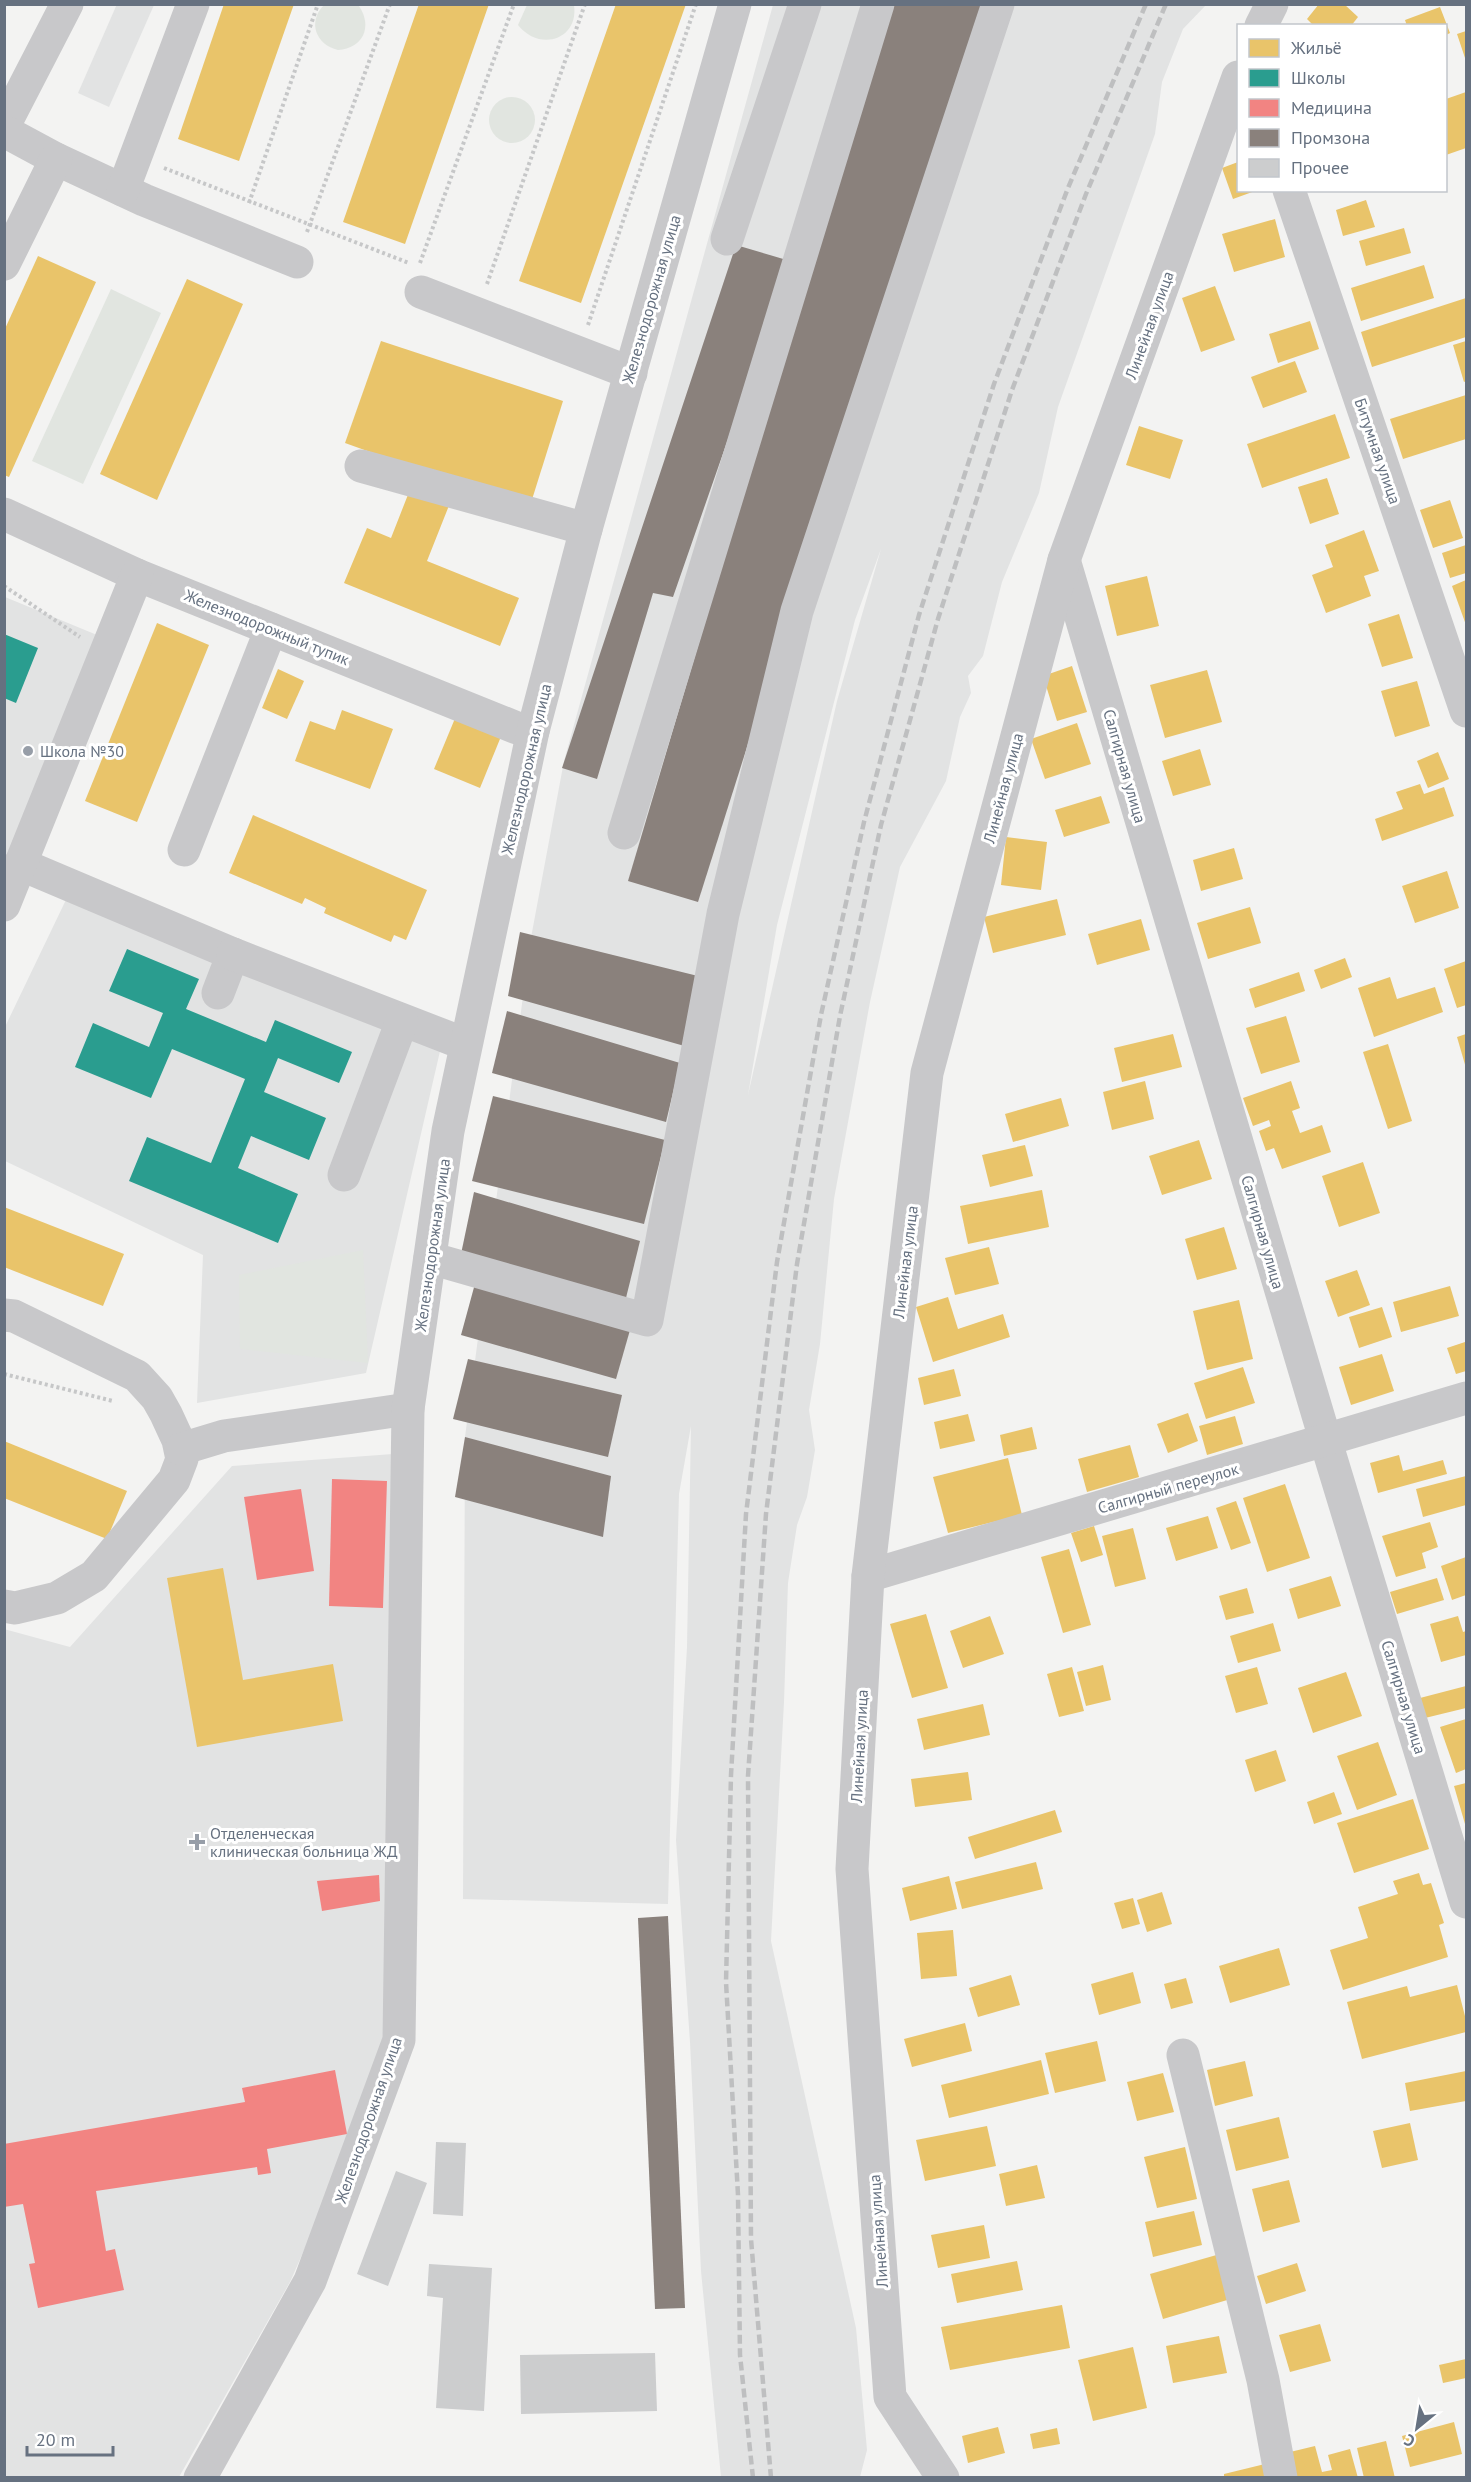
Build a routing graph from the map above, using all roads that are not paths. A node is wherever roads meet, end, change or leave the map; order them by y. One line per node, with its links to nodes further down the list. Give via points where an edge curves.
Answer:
1 (67, 4): 10 (street)
2 (194, 4): 13 (street)
3 (735, 4): 19 (street, Железнодорожная улица)
4 (805, 4): 15 (street)
5 (878, 4): 28 (street)
6 (998, 4): 37 (street, via 797,611 723,914 647,1320)
7 (1272, 4): 8 (street)
8 (1262, 24)
9 (1237, 83): 23 (street, Линейная улица)
10 (4, 126)
11 (4, 131): 12 (street)
12 (56, 159): 13 (street); 17 (street)
13 (123, 189): 16 (street)
14 (1290, 192): 26 (street, Битумная улица)
15 (727, 239)
16 (297, 262)
17 (4, 264)
18 (421, 292): 19 (street)
19 (631, 373): 22 (street, Железнодорожная улица)
20 (362, 466): 22 (street)
21 (4, 514): 24 (street, Железнодорожный тупик)
22 (586, 530): 27 (street, Железнодорожная улица)
23 (1064, 560): 41 (street, Салгирная улица); 43 (street, Линейная улица, via 927,1073)
24 (137, 575): 25 (street, Железнодорожный тупик); 30 (street)
25 (272, 629): 27 (street, Железнодорожный тупик); 29 (street)
26 (1467, 711)
27 (533, 732): 35 (street, Железнодорожная улица)
28 (624, 833)
29 (184, 850)
30 (20, 864): 31 (street); 32 (street)
31 (4, 905)
32 (232, 954): 33 (street); 34 (street)
33 (218, 993)
34 (402, 1021): 35 (street); 36 (street)
35 (465, 1044): 37 (street, Железнодорожная улица)
36 (344, 1175)
37 (430, 1258): 40 (street, Железнодорожная улица)
38 (4, 1316): 42 (street, via 14,1316 137,1376 157,1398)
39 (1467, 1398): 41 (street, Салгирный переулок)
40 (408, 1408): 42 (street, via 224,1436); 47 (street, Железнодорожная улица, via 399,2040 310,2281)
41 (1326, 1442): 43 (street, Салгирный переулок); 45 (street, Салгирная улица)
42 (181, 1449): 44 (street, via 182,1459 174,1480 94,1576 57,1598 15,1608)
43 (868, 1576): 48 (street, Линейная улица, via 852,1869 890,2397)
44 (4, 1606)
45 (1467, 1902)
46 (1184, 2055): 49 (street, via 1263,2380)
47 (200, 2478)
48 (943, 2478)
49 (1281, 2478)

